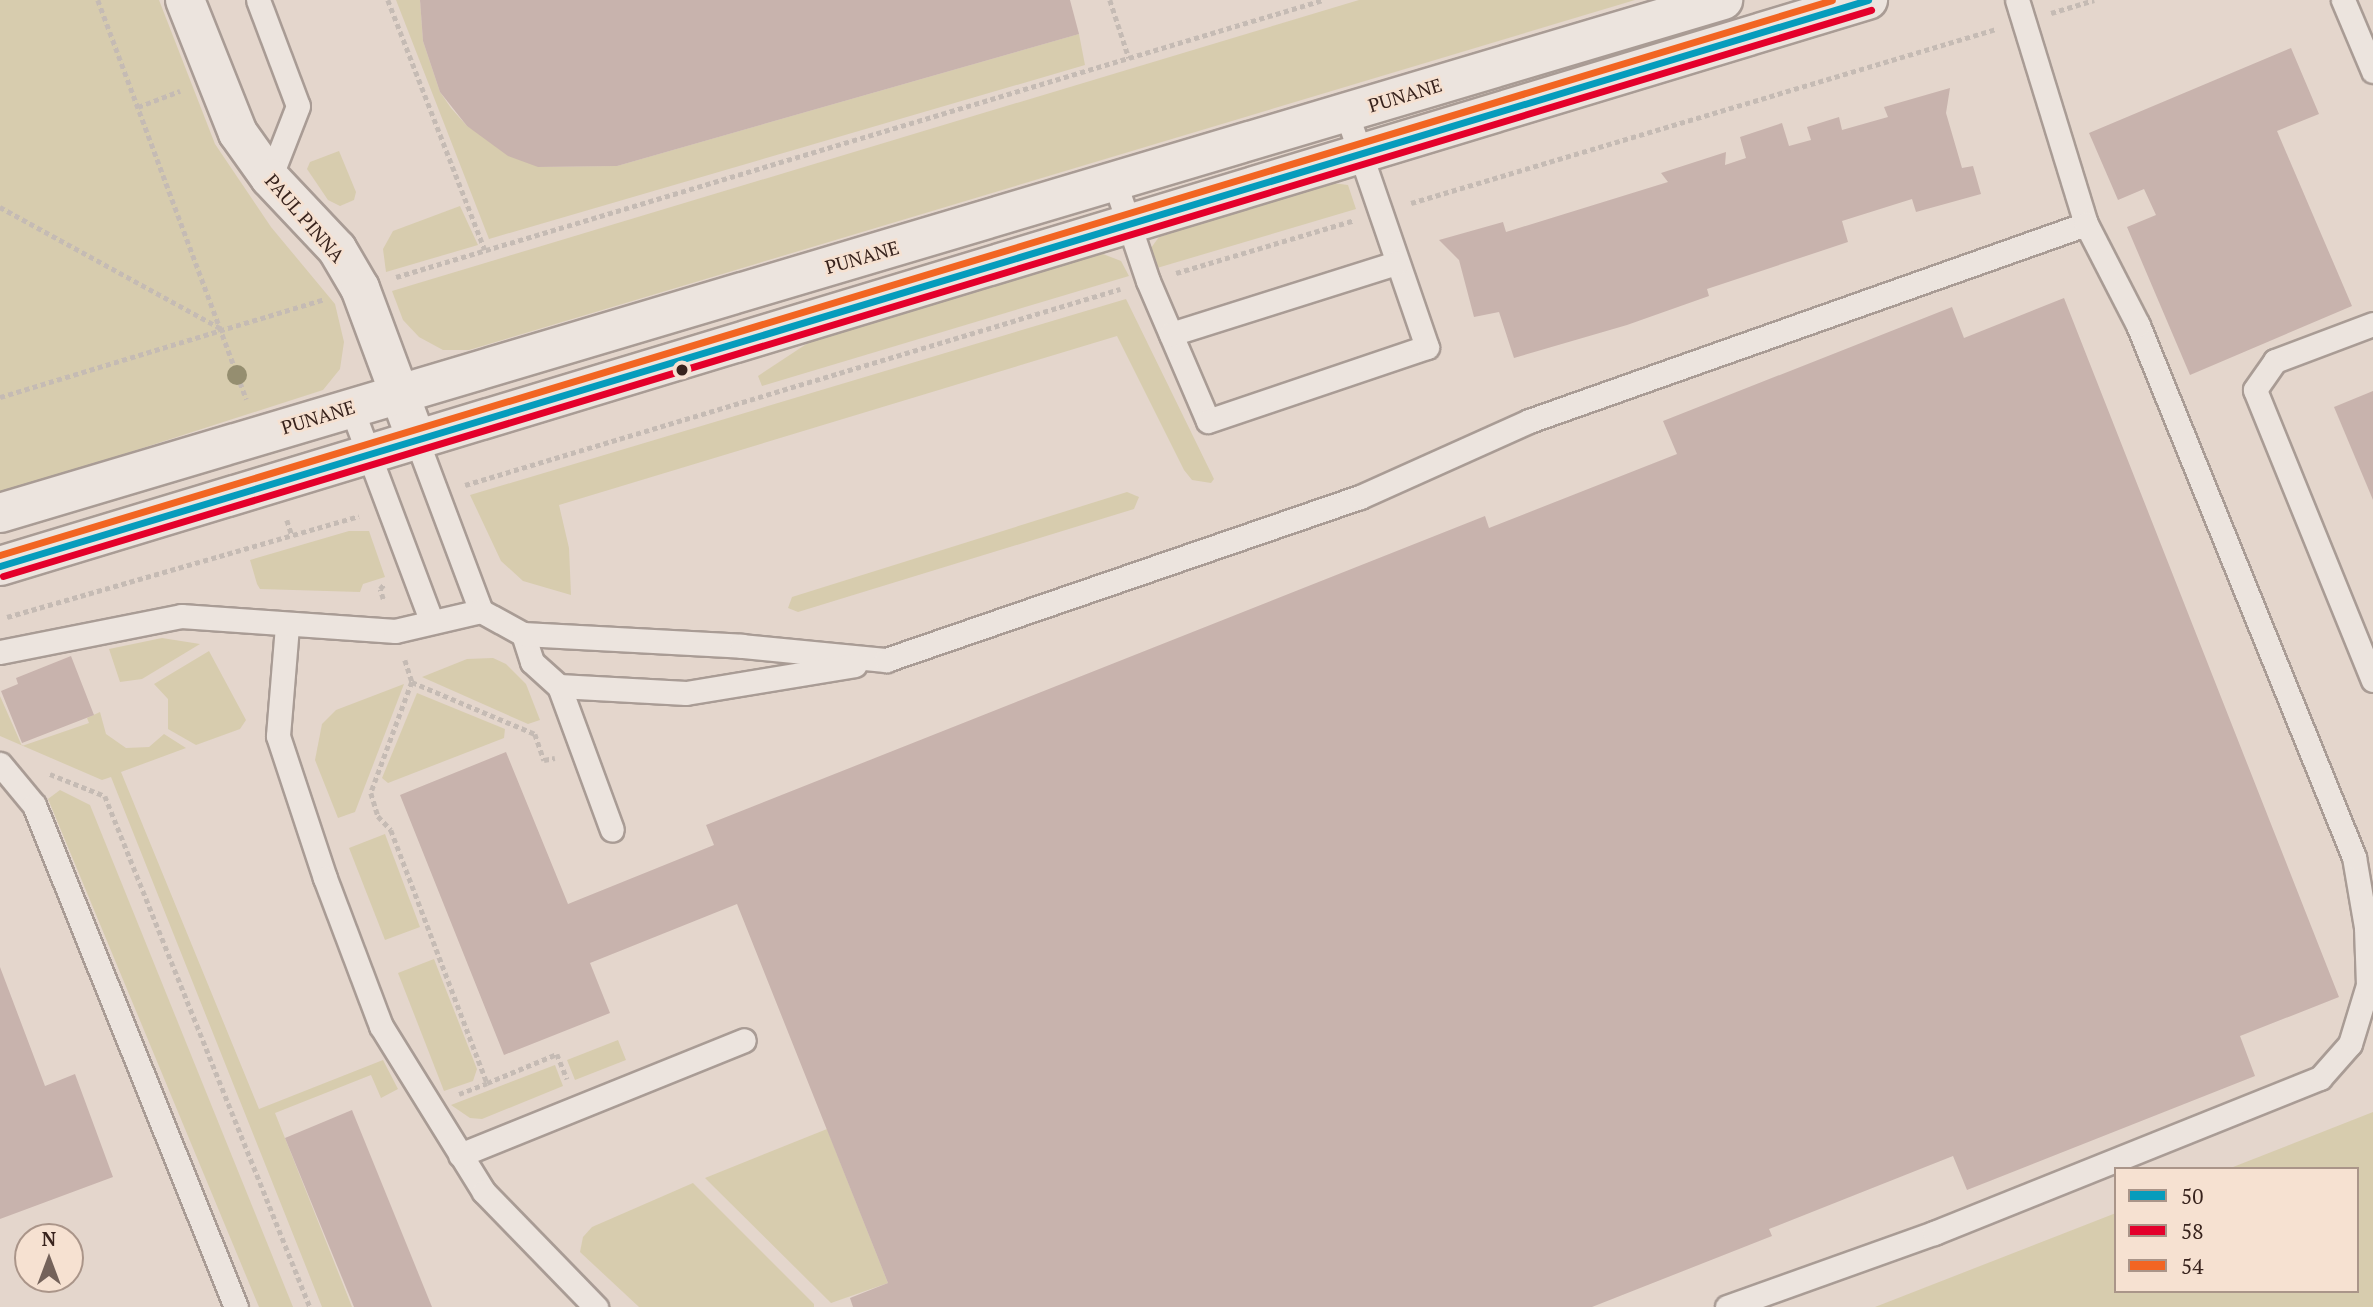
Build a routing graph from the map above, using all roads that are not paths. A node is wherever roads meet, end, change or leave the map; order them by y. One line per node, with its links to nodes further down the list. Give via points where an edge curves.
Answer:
1 (185, 0): 10 (main road, PAUL PINNA, via 238,133)
2 (258, 0): 10 (lane, via 298,106)
3 (1723, 0): 8 (main road, PUNANE)
4 (1868, 0): 9 (main road)
5 (2343, 0): 7 (lane)
6 (2020, 11): 13 (lane)
7 (2373, 71)
8 (1346, 112): 9 (lane); 11 (main road, PUNANE)
9 (1359, 154): 12 (main road); 14 (lane)
10 (270, 178): 17 (main road, PAUL PINNA, via 337,249 360,288)
11 (1115, 183): 12 (lane); 17 (main road, PUNANE)
12 (1128, 222): 16 (lane); 19 (main road)
13 (2086, 224): 28 (lane, via 1529,421 1360,497); 37 (lane, via 2137,325 2354,857 2366,926 2368,985 2350,1044 2320,1078 1934,1233)
14 (1396, 263): 16 (lane); 16 (lane, via 1427,347 1208,421)
15 (2373, 324): 29 (lane, via 2275,361 2255,390)
16 (1171, 334)
17 (398, 394): 18 (main road, PUNANE); 19 (main road, PAUL PINNA)
18 (351, 407): 20 (lane); 21 (main road, PUNANE)
19 (417, 441): 20 (main road); 23 (lane)
20 (369, 455): 22 (main road); 24 (lane)
21 (0, 513)
22 (0, 566)
23 (481, 611): 24 (lane); 26 (lane)
24 (430, 620): 25 (lane, via 395,631)
25 (286, 626): 27 (lane, via 181,616); 34 (lane, via 278,736 325,878 382,1026)
26 (523, 634): 28 (lane, via 742,646); 30 (lane, via 532,662)
27 (0, 652)
28 (886, 660): 30 (lane, via 686,693)
29 (2373, 680)
30 (559, 686): 32 (lane)
31 (0, 764): 35 (lane, via 34,805)
32 (612, 830)
33 (744, 1040): 34 (lane)
34 (460, 1155): 36 (lane, via 484,1192)
35 (236, 1307)
36 (596, 1307)
37 (1727, 1307)

